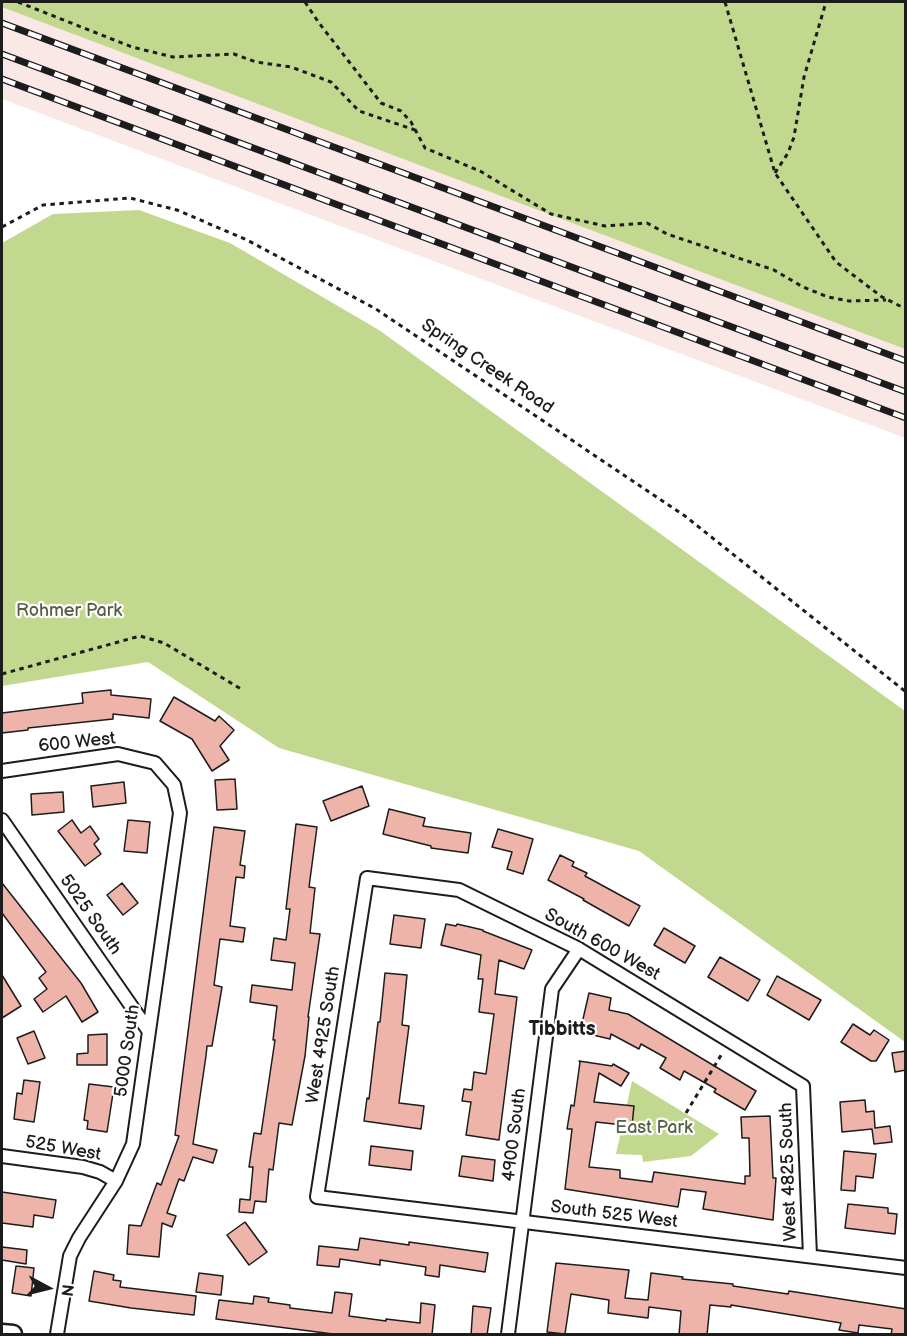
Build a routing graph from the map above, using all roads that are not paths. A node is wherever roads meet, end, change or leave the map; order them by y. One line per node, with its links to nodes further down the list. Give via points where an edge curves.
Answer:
1 (155, 763): 2 (street, 600 West, via 118,754); 6 (street, 5000 South, via 174,785 180,813)
2 (2, 771)
3 (2, 820): 6 (street, 5025 South)
4 (367, 878): 5 (street, South 600 West, via 459,890); 10 (street, West 4925 South)
5 (579, 949): 7 (street, South 600 West); 11 (street, 4900 South, via 552,989)
6 (148, 1030): 9 (street, 5000 South, via 133,1144)
7 (803, 1086): 12 (street, West 4825 South)
8 (2, 1156): 9 (street, 525 West, via 83,1167)
9 (116, 1181): 16 (street, 5000 South, via 70,1256)
10 (317, 1197): 11 (street, South 525 West)
11 (522, 1222): 12 (street, South 525 West); 17 (street, 4900 South)
12 (810, 1256): 13 (street, South 525 West)
13 (906, 1268)
14 (2, 1333): 15 (street)
15 (13, 1335)
16 (57, 1335)
17 (508, 1335)

